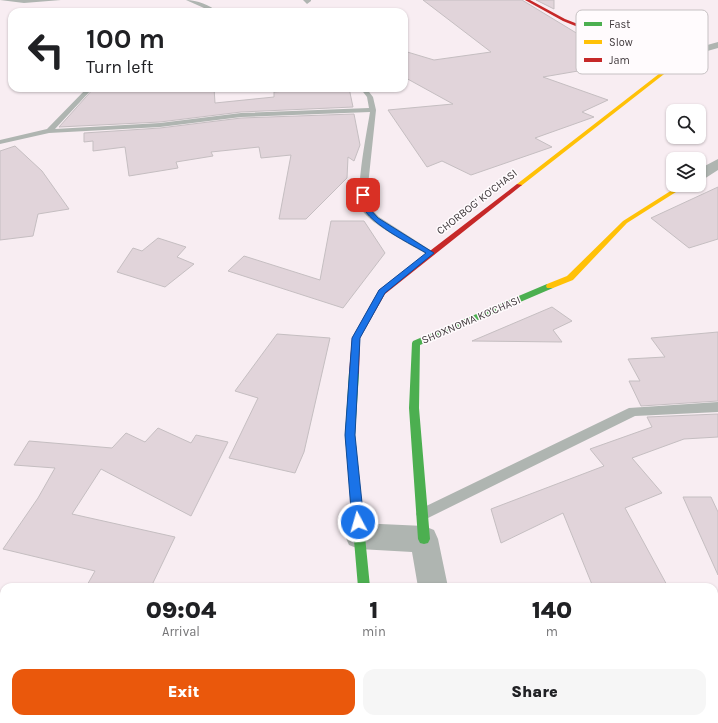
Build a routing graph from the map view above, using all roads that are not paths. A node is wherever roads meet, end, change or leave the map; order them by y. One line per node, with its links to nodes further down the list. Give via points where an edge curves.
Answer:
1 (2, 0): 2 (lane)
2 (59, 0)
3 (188, 0): 5 (lane)
4 (527, 0): 6 (street)
5 (210, 8)
6 (576, 25)
7 (718, 45): 8 (street)
8 (708, 48)
9 (661, 74): 18 (street, CHORBOG' KO'CHASI)
10 (86, 92): 13 (lane)
11 (366, 92): 12 (lane)
12 (373, 110): 13 (lane, via 241,114 160,125); 18 (lane, via 363,195 366,209 376,219)
13 (49, 131): 14 (lane)
14 (0, 142)
15 (718, 164): 16 (street)
16 (706, 172)
17 (673, 192): 20 (street, SHOXNOMA KO'CHASI, via 625,222 570,278 416,343 414,408)
18 (431, 253): 21 (street, CHORBOG' KO'CHASI, via 382,292 356,338 350,435)
19 (718, 407): 20 (lane, via 633,411)
20 (423, 527): 21 (street); 23 (street)
21 (359, 536): 22 (street, CHORBOG' KO'CHASI)
22 (364, 583)
23 (432, 583)

